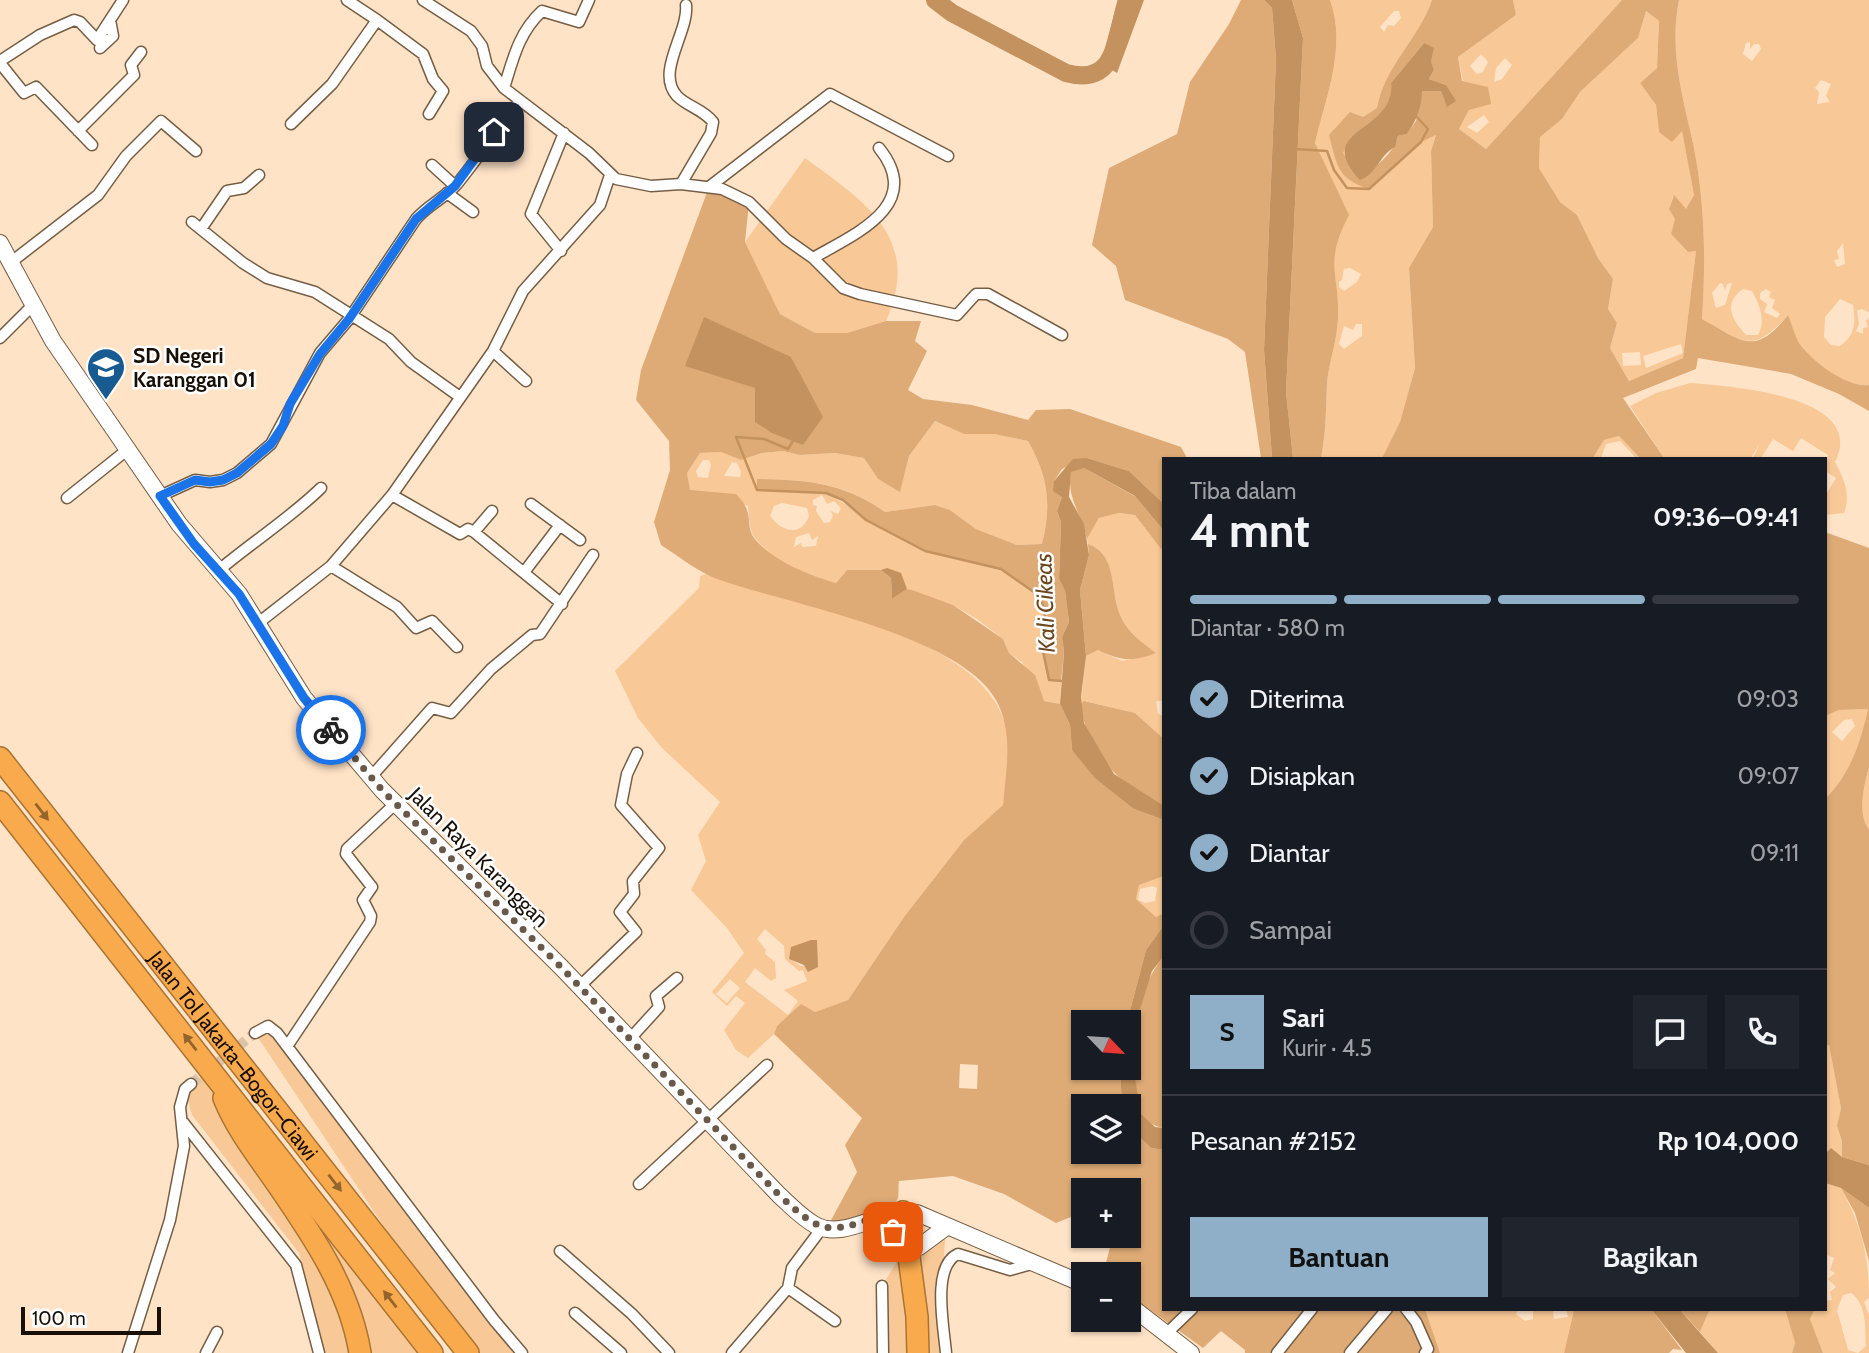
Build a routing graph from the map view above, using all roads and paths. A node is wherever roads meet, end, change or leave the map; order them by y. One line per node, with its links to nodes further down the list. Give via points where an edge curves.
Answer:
1 (123, 0): 6 (street)
2 (347, 0): 7 (street)
3 (423, 0): 11 (street, via 471,31 482,46 487,66)
4 (589, 0): 11 (street, via 579,22 542,11 535,18 521,37)
5 (686, 5): 24 (street, via 670,83 676,95 713,121 711,133)
6 (110, 20): 8 (street, via 113,36); 10 (street, via 97,40 74,20 40,35)
7 (377, 20): 13 (street, via 424,54 433,79 443,90); 14 (street, via 332,84)
8 (100, 48)
9 (141, 52): 15 (street, via 131,65 134,75)
10 (0, 62): 15 (street, via 24,93 36,87)
11 (504, 88): 12 (street)
12 (519, 102): 16 (street); 26 (street)
13 (429, 114)
14 (291, 124)
15 (78, 131): 17 (street)
16 (564, 133): 23 (street); 29 (street, via 531,214)
17 (92, 145)
18 (878, 148): 30 (street, via 889,160 893,174 894,188 887,206 872,223)
19 (196, 151): 31 (street, via 161,121 126,156 98,195)
20 (948, 156): 25 (street, via 830,94)
21 (432, 165): 26 (street)
22 (259, 175): 33 (street, via 244,188 227,191 197,225 267,278 315,292)
23 (610, 176): 24 (street, via 651,186); 29 (street, via 600,205)
24 (681, 184): 25 (street)
25 (709, 187): 30 (street, via 749,202)
26 (451, 189): 27 (street); 33 (street, via 416,219)
27 (473, 212)
28 (0, 243): 31 (street, Jalan Raya Karanggan)
29 (561, 251): 36 (street, via 523,291)
30 (813, 258): 34 (street, via 844,288 860,294 957,315 976,294 988,294)
31 (10, 263): 32 (street, Jalan Raya Karanggan)
32 (32, 306): 35 (street); 39 (street, Jalan Raya Karanggan)
33 (352, 315): 38 (street); 42 (street, via 320,354 290,404 283,426 257,458 223,480 195,480)
34 (1062, 335)
35 (0, 338)
36 (493, 351): 37 (street); 38 (street)
37 (526, 381)
38 (460, 397): 41 (street)
39 (127, 450): 42 (street, Jalan Raya Karanggan); 43 (street)
40 (321, 488): 51 (street, via 289,519 263,533)
41 (392, 495): 47 (street, via 460,534 468,529); 50 (street)
42 (160, 496): 51 (street, Jalan Raya Karanggan)
43 (67, 498)
44 (531, 504): 46 (street)
45 (492, 511): 47 (street)
46 (559, 525): 48 (street); 52 (street)
47 (474, 532): 52 (street)
48 (580, 540)
49 (593, 555): 53 (street)
50 (331, 566): 54 (street); 55 (street, via 397,607 416,628 432,621)
51 (218, 571): 54 (street, Jalan Raya Karanggan)
52 (525, 571): 53 (street)
53 (562, 604): 58 (street, via 540,634 495,666 454,711 432,708)
54 (257, 624): 58 (street, Jalan Raya Karanggan, via 304,698)
55 (457, 647)
56 (638, 753): 64 (street, via 627,774 621,805 659,848 633,881 634,894 620,912 636,933)
57 (0, 758): 99 (highway, Jalan Tol Jakarta–Bogor–Ciawi, one-way to 99)
58 (371, 778): 60 (street, Jalan Raya Karanggan)
59 (0, 802): 69 (highway, Jalan Tol Jakarta–Bogor–Ciawi, one-way to 59)
60 (395, 804): 62 (street, Jalan Raya Karanggan); 67 (street, via 347,849 346,854 372,887 363,900 370,922)
61 (538, 916): 62 (street)
62 (523, 931): 64 (street, Jalan Raya Karanggan)
63 (677, 978): 66 (street, via 656,996 659,1006)
64 (579, 987): 66 (street, Jalan Raya Karanggan)
65 (255, 1033): 67 (street, via 271,1026)
66 (629, 1040): 72 (street, Jalan Raya Karanggan)
67 (288, 1045): 100 (street)
68 (767, 1065): 72 (street)
69 (214, 1073): 97 (highway, via 234,1123 310,1233 345,1296); 98 (highway, Jalan Tol Jakarta–Bogor–Ciawi, one-way to 69)
70 (191, 1084): 71 (street, via 182,1097)
71 (181, 1120): 94 (street, via 184,1146 170,1220); 96 (street, via 296,1265)
72 (708, 1120): 73 (street); 77 (street, Jalan Raya Karanggan, via 779,1195)
73 (639, 1184)
74 (910, 1213): 75 (street); 76 (street); 78 (highway)
75 (872, 1218): 77 (street, via 845,1228); 78 (street)
76 (946, 1227): 78 (street); 80 (street)
77 (822, 1228): 83 (street, via 792,1268)
78 (914, 1246): 105 (highway); 106 (highway)
79 (560, 1251): 102 (street)
80 (1035, 1263): 81 (street); 107 (street, via 1010,1270 958,1254 950,1258 943,1267 941,1298)
81 (1071, 1279)
82 (882, 1286): 104 (street)
83 (788, 1288): 90 (street); 103 (street)
84 (1190, 1311): 92 (street)
85 (1310, 1311): 109 (street)
86 (1385, 1311): 110 (street)
87 (1408, 1311): 93 (street)
88 (575, 1313): 101 (street)
89 (1141, 1314): 92 (street)
90 (835, 1321)
91 (217, 1332): 95 (street)
92 (1167, 1333): 108 (street)
93 (1427, 1352)
94 (128, 1353)
95 (206, 1353)
96 (319, 1353)
97 (360, 1353)
98 (432, 1353)
99 (468, 1353)
100 (522, 1353)
101 (621, 1353)
102 (669, 1353)
103 (732, 1353)
104 (883, 1353)
105 (918, 1353)
106 (930, 1353)
107 (946, 1353)
108 (1191, 1353)
109 (1277, 1353)
110 (1350, 1353)

